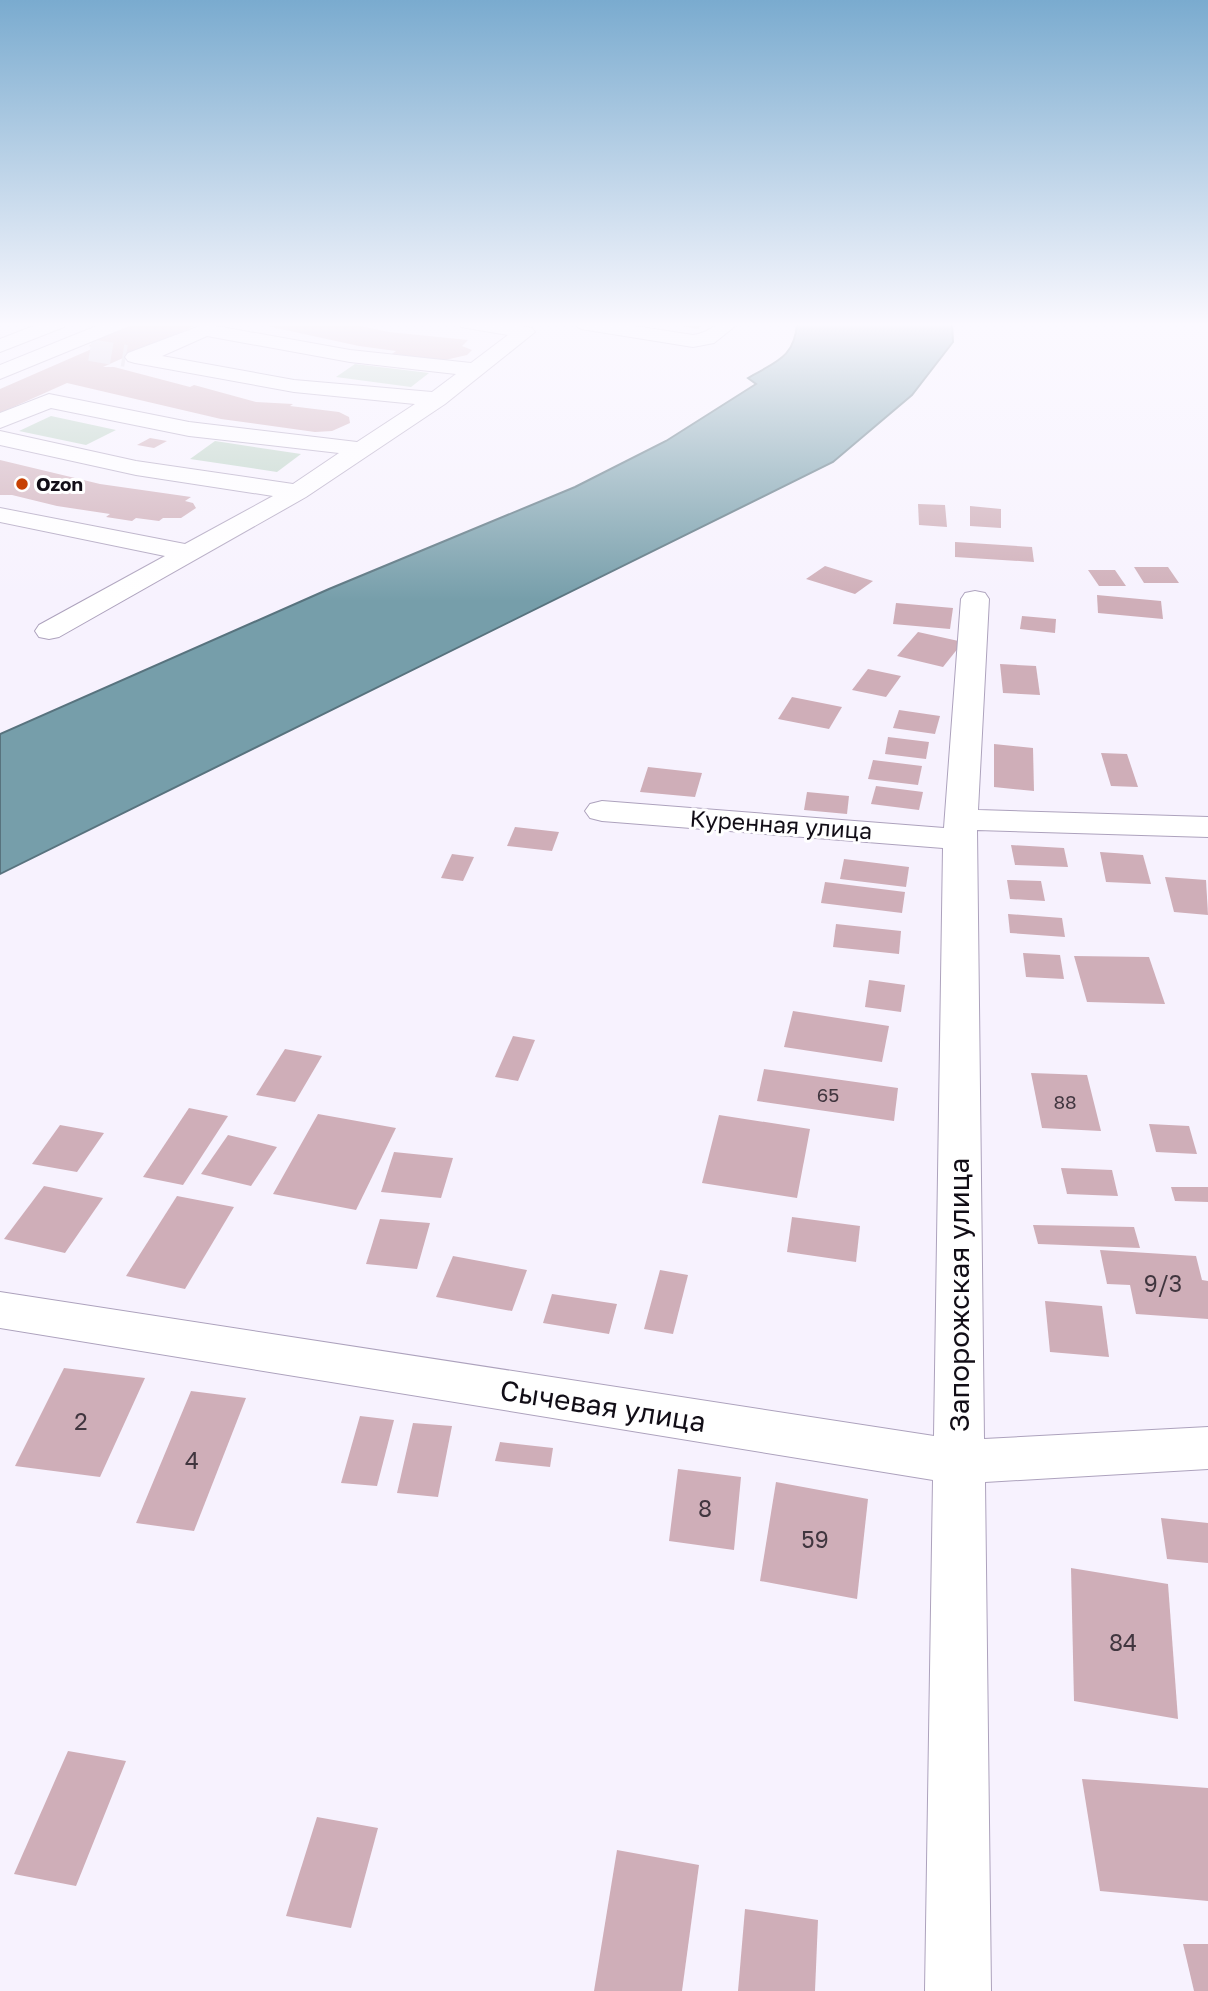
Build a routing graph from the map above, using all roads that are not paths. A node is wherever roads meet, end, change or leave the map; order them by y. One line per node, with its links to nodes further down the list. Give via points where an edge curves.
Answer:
1 (128, 416): 3 (street)
2 (411, 416): 5 (street)
3 (203, 430): 5 (street); 6 (street)
4 (0, 438): 6 (street)
5 (360, 449): 7 (street)
6 (136, 468): 7 (street)
7 (297, 492): 9 (street)
8 (0, 515): 9 (street)
9 (188, 553): 11 (street)
10 (975, 599): 14 (street, Запорожская улица)
11 (49, 631)
12 (603, 811): 14 (street, Куренная улица)
13 (1208, 827): 14 (street, Куренная улица)
14 (962, 829): 17 (street, Запорожская улица)
15 (0, 1310): 17 (street, Сычевая улица)
16 (1208, 1448): 17 (street, Сычевая улица)
17 (959, 1462): 18 (street, Запорожская улица)
18 (958, 1991)

